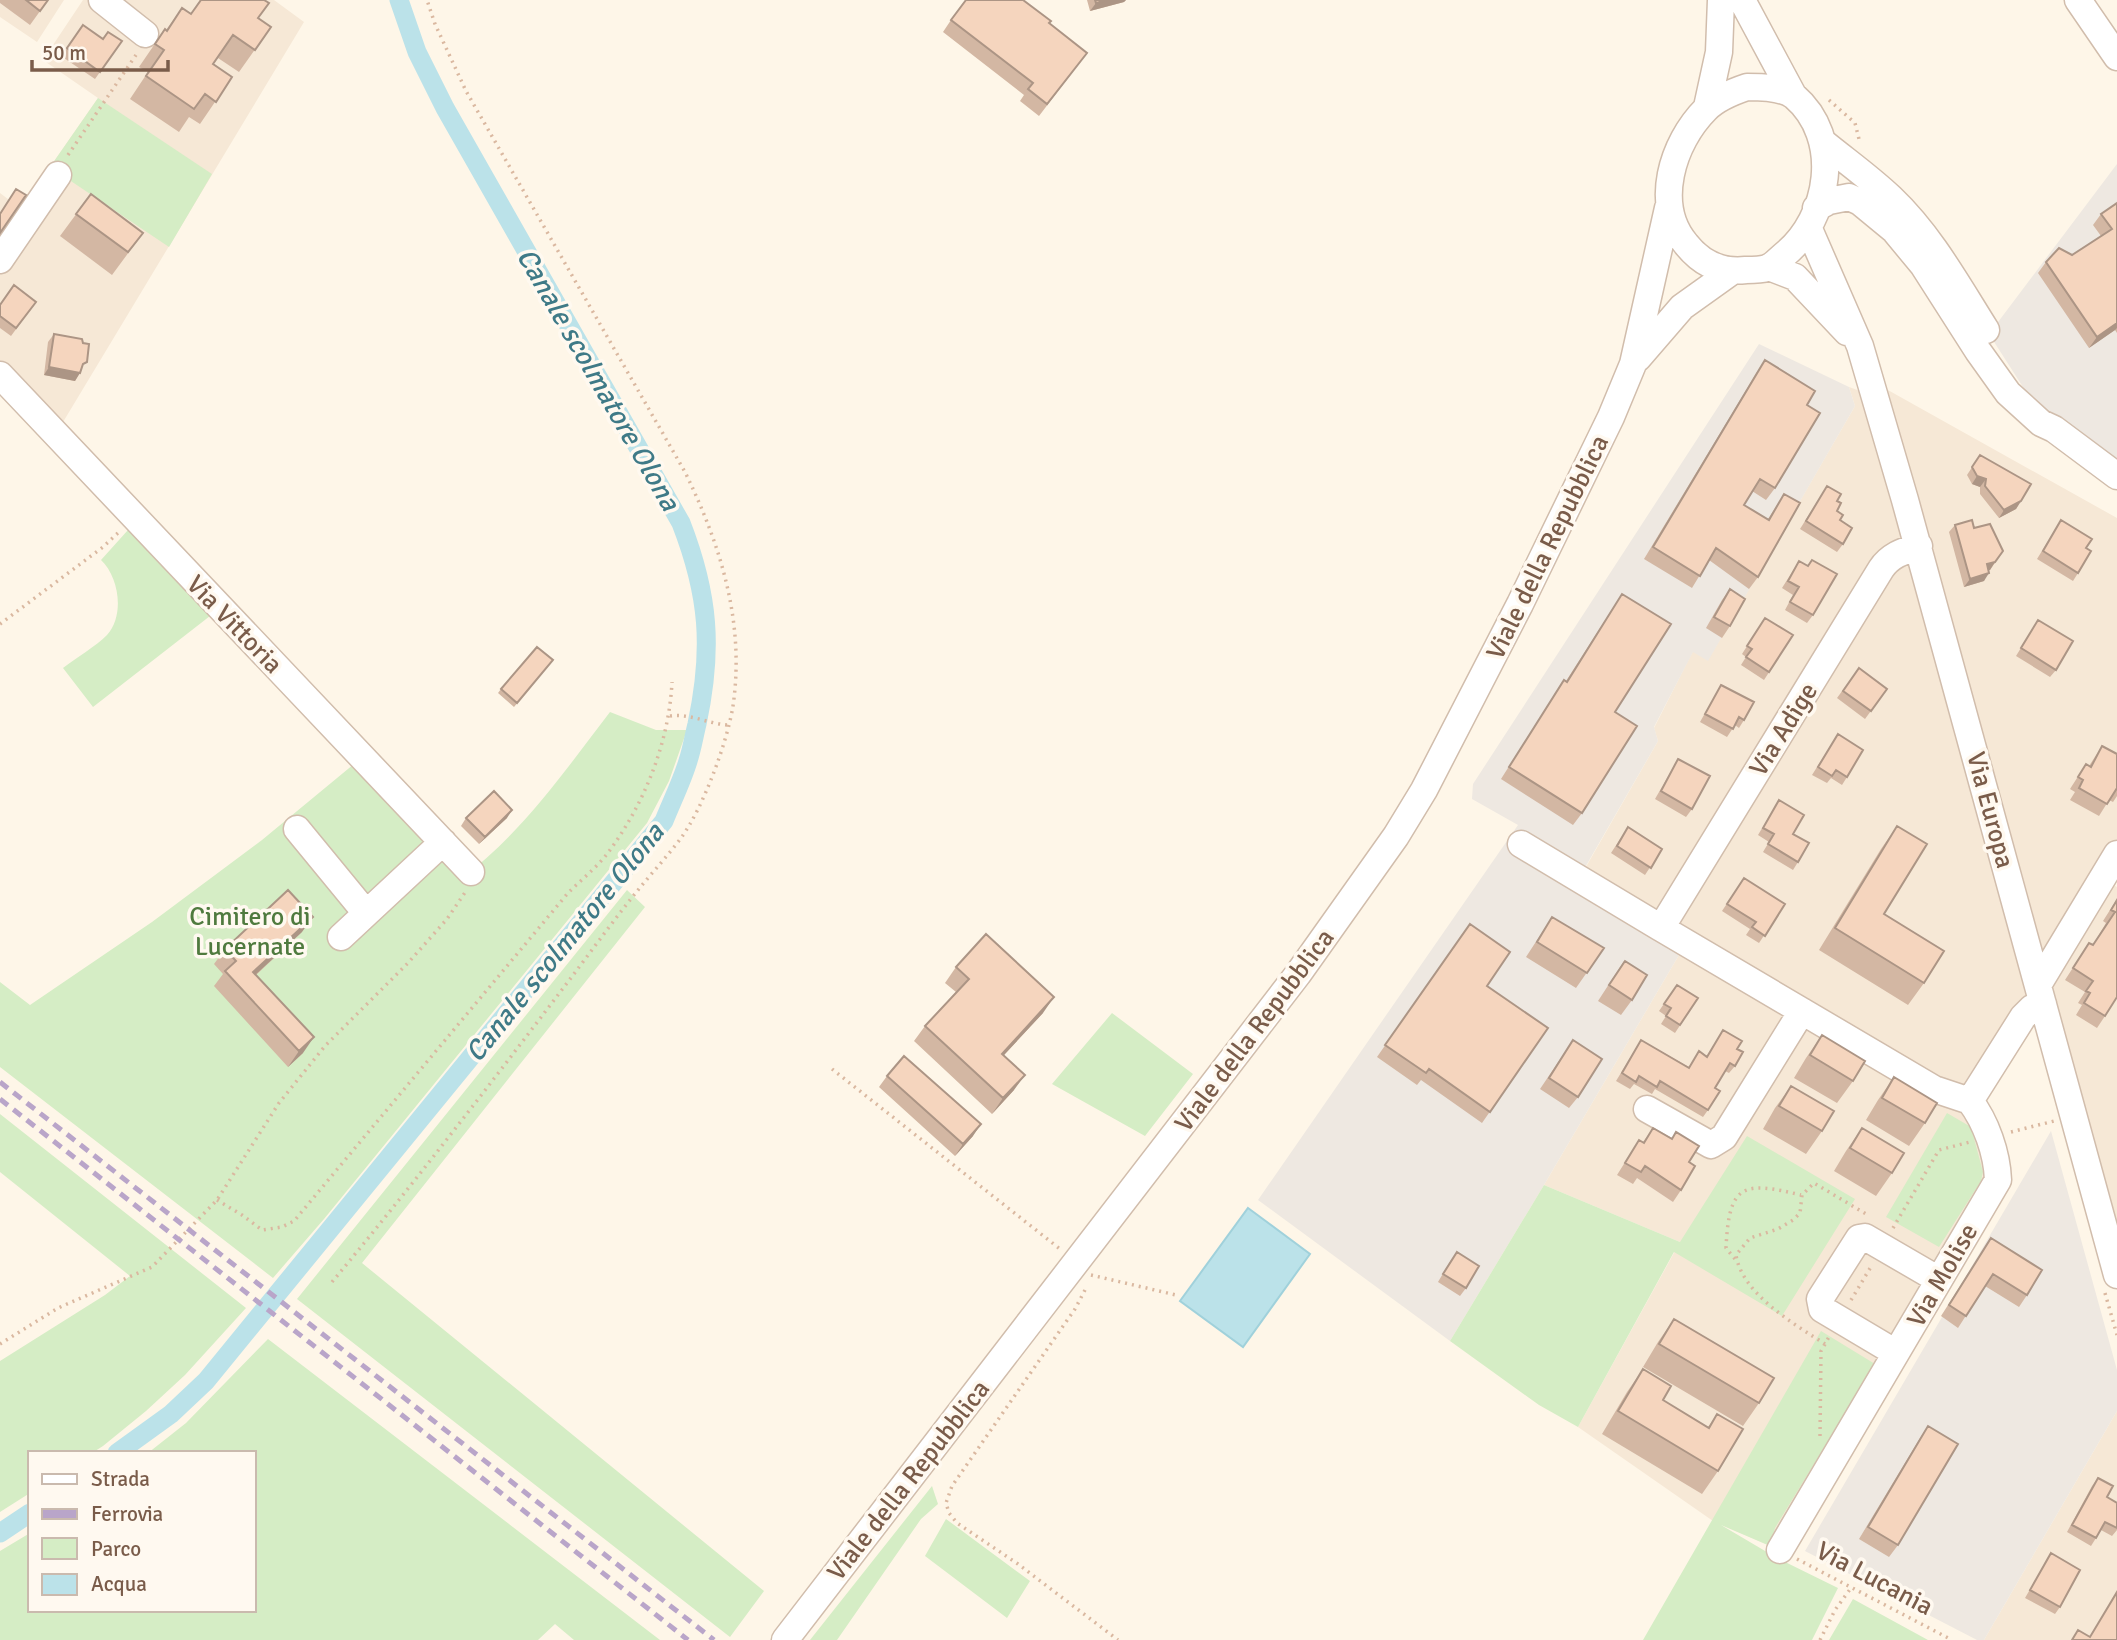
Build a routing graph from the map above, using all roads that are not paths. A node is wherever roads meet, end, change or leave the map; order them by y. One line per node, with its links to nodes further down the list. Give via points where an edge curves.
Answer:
1 (1721, 0): 8 (street, via 1718,52)
2 (1742, 0): 7 (street)
3 (2078, 0): 6 (street)
4 (114, 4): 5 (street)
5 (145, 34)
6 (2117, 57)
7 (1793, 95): 8 (street, via 1747,87); 9 (street, via 1814,121)
8 (1707, 107): 11 (street, via 1678,152)
9 (1824, 143): 12 (street, via 1825,180); 19 (street, via 1890,197 1920,231)
10 (58, 176): 13 (street)
11 (1668, 208): 15 (street, via 1679,237 1696,256); 17 (street, Viale della Repubblica)
12 (1813, 219): 14 (street, via 1794,247); 16 (street, Via Europa); 19 (street, via 1829,201 1849,197 1894,230 1923,265 2008,393)
13 (0, 260)
14 (1769, 267): 15 (street); 16 (street, Via Europa, via 1795,277)
15 (1731, 272): 17 (street, Viale della Repubblica, via 1682,307)
16 (1860, 346): 21 (street, Via Europa)
17 (1633, 364): 38 (street, Viale della Repubblica, via 1520,604 1396,836 1298,974)
18 (0, 375): 23 (street, Via Vittoria)
19 (2054, 429): 20 (street)
20 (2117, 476)
21 (1919, 546): 28 (street, Via Adige, via 1885,564); 30 (street, Via Europa)
22 (297, 829): 27 (street)
23 (443, 842): 26 (street, Via Vittoria); 27 (street)
24 (1521, 844): 28 (street)
25 (2114, 865): 30 (street)
26 (471, 872)
27 (366, 913): 29 (street)
28 (1661, 928): 31 (street)
29 (341, 937)
30 (2041, 994): 32 (street); 34 (street, Via Europa)
31 (1802, 1011): 32 (street, via 1934,1089); 33 (street, via 1724,1137 1711,1145)
32 (1970, 1101): 35 (street, Via Molise, via 1981,1116 1998,1180)
33 (1647, 1109)
34 (2117, 1275)
35 (1939, 1280): 36 (street, Via Molise); 36 (street, via 1865,1237 1859,1238 1820,1300 1822,1309)
36 (1896, 1353): 37 (street, Via Molise)
37 (1780, 1550)
38 (785, 1640)

